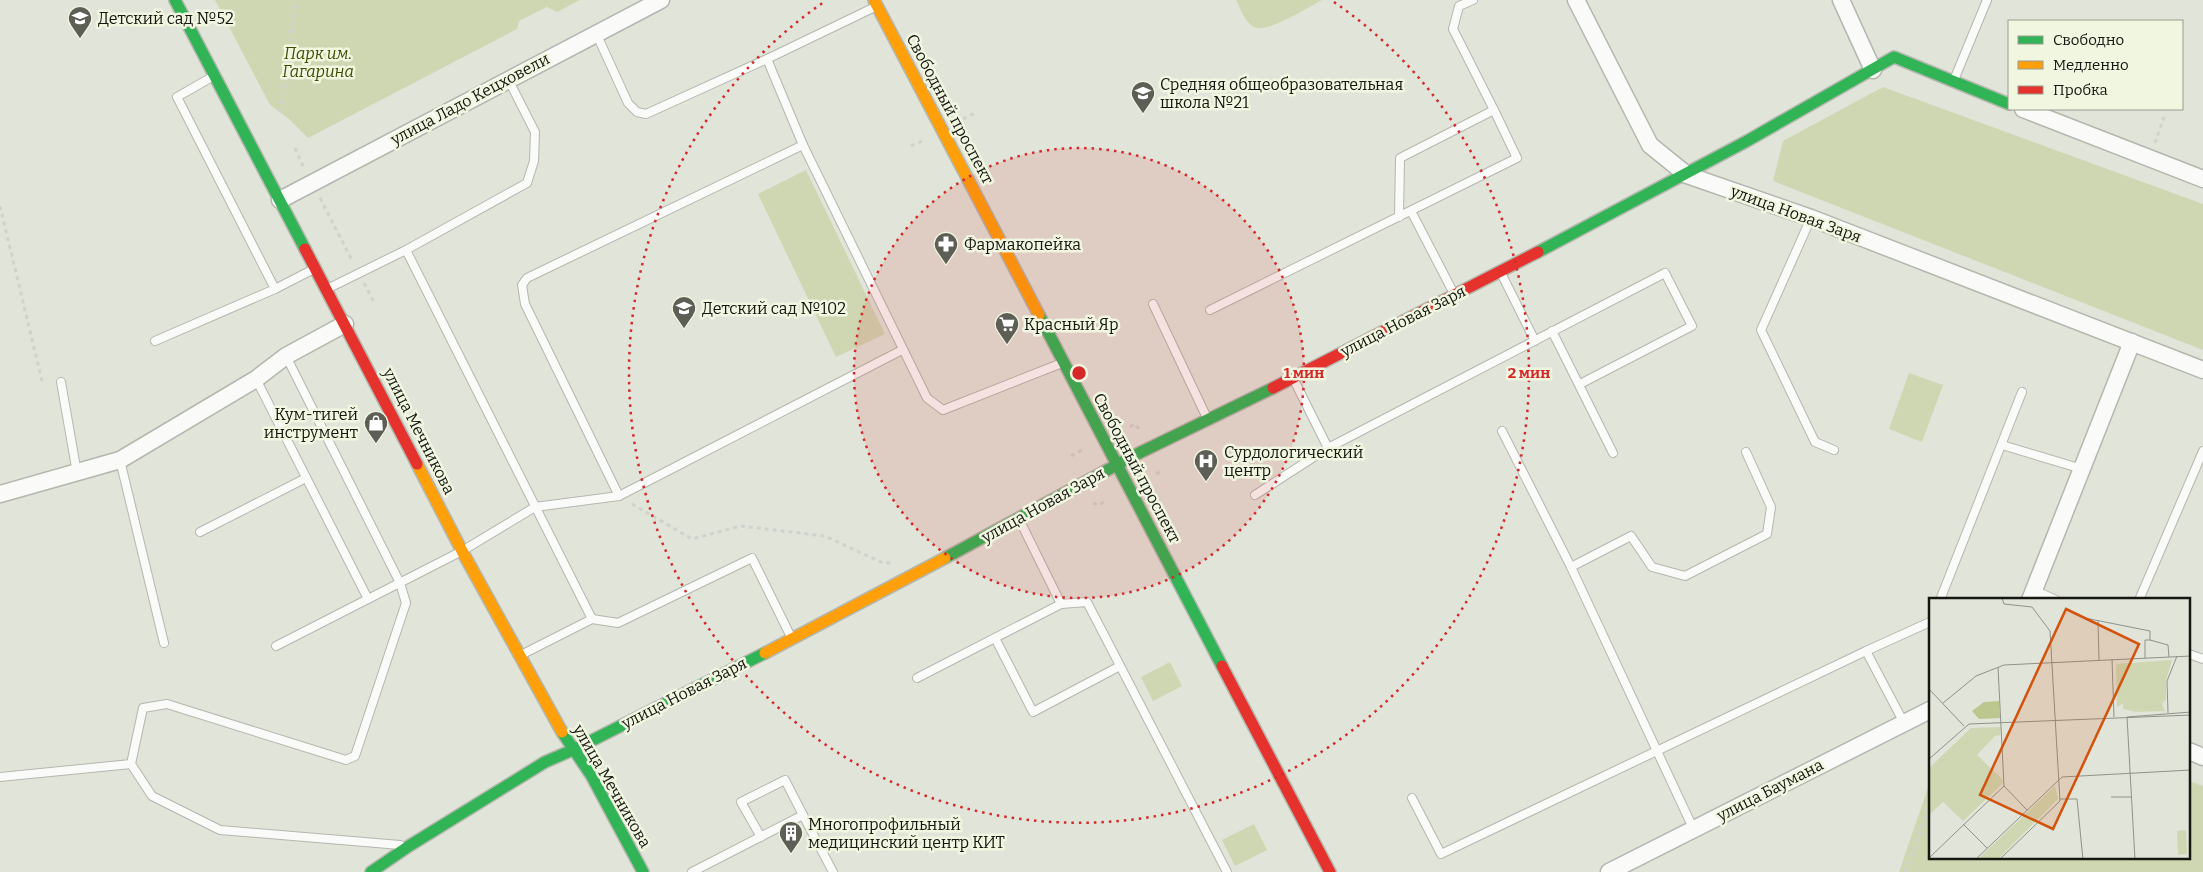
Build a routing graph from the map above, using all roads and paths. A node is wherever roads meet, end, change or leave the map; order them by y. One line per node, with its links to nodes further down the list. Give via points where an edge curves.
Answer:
1 (175, 0): 12 (street, улица Мечникова)
2 (296, 0): 18 (path)
3 (661, 0): 9 (street, улица Ладо Кецховели)
4 (1473, 0): 16 (lane, via 1459,6 1453,29)
5 (1576, 0): 26 (street, via 1650,145)
6 (1841, 0): 11 (street)
7 (1987, 0): 14 (lane)
8 (876, 3): 10 (lane); 51 (street, Свободный проспект)
9 (596, 33): 10 (lane, via 628,103 637,112 646,114); 13 (street, улица Ладо Кецховели)
10 (767, 59): 22 (lane)
11 (1873, 70): 14 (street, via 1894,57); 26 (street)
12 (214, 75): 29 (street, улица Мечникова); 38 (lane, via 177,97)
13 (508, 79): 29 (street, улица Ладо Кецховели); 34 (lane, via 535,132 534,161 527,183)
14 (1953, 82): 15 (street)
15 (2008, 104)
16 (1494, 110): 31 (lane, via 1517,158); 32 (lane, via 1400,158)
17 (2026, 110): 27 (street)
18 (280, 112)
19 (975, 113): 20 (path)
20 (963, 119)
21 (922, 141): 23 (path)
22 (803, 145): 49 (lane); 80 (lane, via 527,278 522,284 525,304)
23 (911, 146)
24 (295, 148): 25 (path)
25 (307, 173)
26 (1686, 175): 33 (street, улица Новая Заря); 36 (street, улица Новая Заря)
27 (2203, 178)
28 (318, 193): 37 (path)
29 (280, 200): 35 (street, улица Мечникова)
30 (0, 206): 55 (path)
31 (1411, 210): 32 (lane); 40 (lane)
32 (1399, 217): 43 (lane)
33 (1811, 218): 48 (street, улица Новая Заря); 66 (lane, via 1761,330 1815,442)
34 (406, 250): 37 (lane); 83 (lane)
35 (316, 268): 38 (lane); 39 (street, улица Мечникова)
36 (1500, 272): 40 (street, улица Новая Заря); 47 (lane)
37 (359, 273): 39 (lane); 41 (path)
38 (275, 289): 46 (lane)
39 (327, 289): 44 (street, улица Мечникова)
40 (1454, 294): 53 (street, улица Новая Заря)
41 (374, 302)
42 (1153, 304): 59 (lane)
43 (1210, 310)
44 (345, 324): 50 (street); 86 (street, улица Мечникова)
45 (1552, 331): 47 (lane); 57 (lane); 57 (lane, via 1665,273 1692,326)
46 (155, 341)
47 (1535, 341): 64 (lane)
48 (2132, 342): 52 (street, улица Новая Заря); 73 (street)
49 (902, 350): 51 (lane, via 927,398 943,410); 80 (lane)
50 (286, 356): 54 (street); 89 (lane)
51 (1063, 363): 72 (street, Свободный проспект)
52 (2203, 370)
53 (1293, 378): 59 (street, улица Новая Заря); 64 (lane)
54 (256, 379): 71 (street); 77 (lane)
55 (42, 381)
56 (60, 382): 75 (lane)
57 (1580, 384): 69 (lane)
58 (2022, 392): 63 (lane)
59 (1208, 419): 72 (street, улица Новая Заря)
60 (1134, 424): 61 (path)
61 (1130, 427)
62 (1502, 431): 88 (lane)
63 (2002, 444): 73 (lane); 91 (lane)
64 (1328, 448): 79 (lane)
65 (1082, 450): 70 (path)
66 (1834, 450)
67 (2203, 451): 93 (lane)
68 (1746, 452): 88 (lane, via 1771,507 1767,534 1685,576 1652,568 1631,536)
69 (1613, 453)
70 (1071, 456)
71 (120, 460): 75 (street); 100 (lane)
72 (1117, 464): 84 (street, улица Новая Заря); 127 (street, Свободный проспект)
73 (2082, 470): 90 (street)
74 (1162, 471): 76 (path)
75 (77, 473): 78 (street)
76 (1156, 474)
77 (306, 478): 85 (lane); 94 (lane)
78 (0, 494)
79 (1255, 495)
80 (618, 496): 83 (lane); 87 (path, via 692,539 741,526 825,536)
81 (1104, 502): 82 (path)
82 (1099, 505)
83 (535, 508): 86 (lane); 96 (lane)
84 (1019, 519): 95 (lane); 99 (street, улица Новая Заря)
85 (200, 532)
86 (462, 551): 89 (lane); 104 (street, улица Мечникова)
87 (892, 563)
88 (1572, 567): 111 (lane)
89 (400, 583): 94 (lane); 114 (lane, via 406,603 355,756 346,760 167,704 144,708)
90 (2032, 595): 92 (lane)
91 (1941, 598)
92 (2046, 598)
93 (2139, 598)
94 (368, 599): 101 (lane)
95 (1061, 604): 98 (lane); 106 (lane, via 1086,602)
96 (592, 619): 99 (lane, via 618,623 752,558); 104 (lane)
97 (1929, 622): 102 (lane)
98 (994, 638): 106 (lane, via 1033,712); 107 (lane)
99 (792, 639): 110 (street, улица Новая Заря)
100 (164, 643)
101 (276, 646)
102 (1866, 651): 109 (lane); 111 (lane)
103 (2190, 654): 105 (lane)
104 (519, 656): 110 (street, улица Мечникова, via 554,719)
105 (2203, 659)
106 (1120, 666): 126 (lane)
107 (916, 678)
108 (1929, 710): 109 (street, улица Баумана)
109 (1904, 723): 119 (street, улица Баумана)
110 (575, 749): 121 (street, улица Новая Заря, via 545,762); 123 (street, улица Мечникова)
111 (1656, 750): 116 (lane, via 1441,854); 119 (lane)
112 (2190, 751): 113 (street)
113 (2203, 756)
114 (131, 764): 115 (lane); 121 (lane, via 152,796 220,830)
115 (0, 777)
116 (1412, 798)
117 (1929, 807): 129 (path)
118 (803, 816): 120 (lane); 120 (lane, via 785,780 741,802); 125 (lane)
119 (1693, 828): 128 (street, улица Баумана)
120 (761, 837): 124 (lane)
121 (409, 846): 122 (street, улица Новая Заря)
122 (371, 872)
123 (643, 872)
124 (692, 872)
125 (833, 872)
126 (1227, 872)
127 (1330, 872)
128 (1610, 872)
129 (1905, 872)

